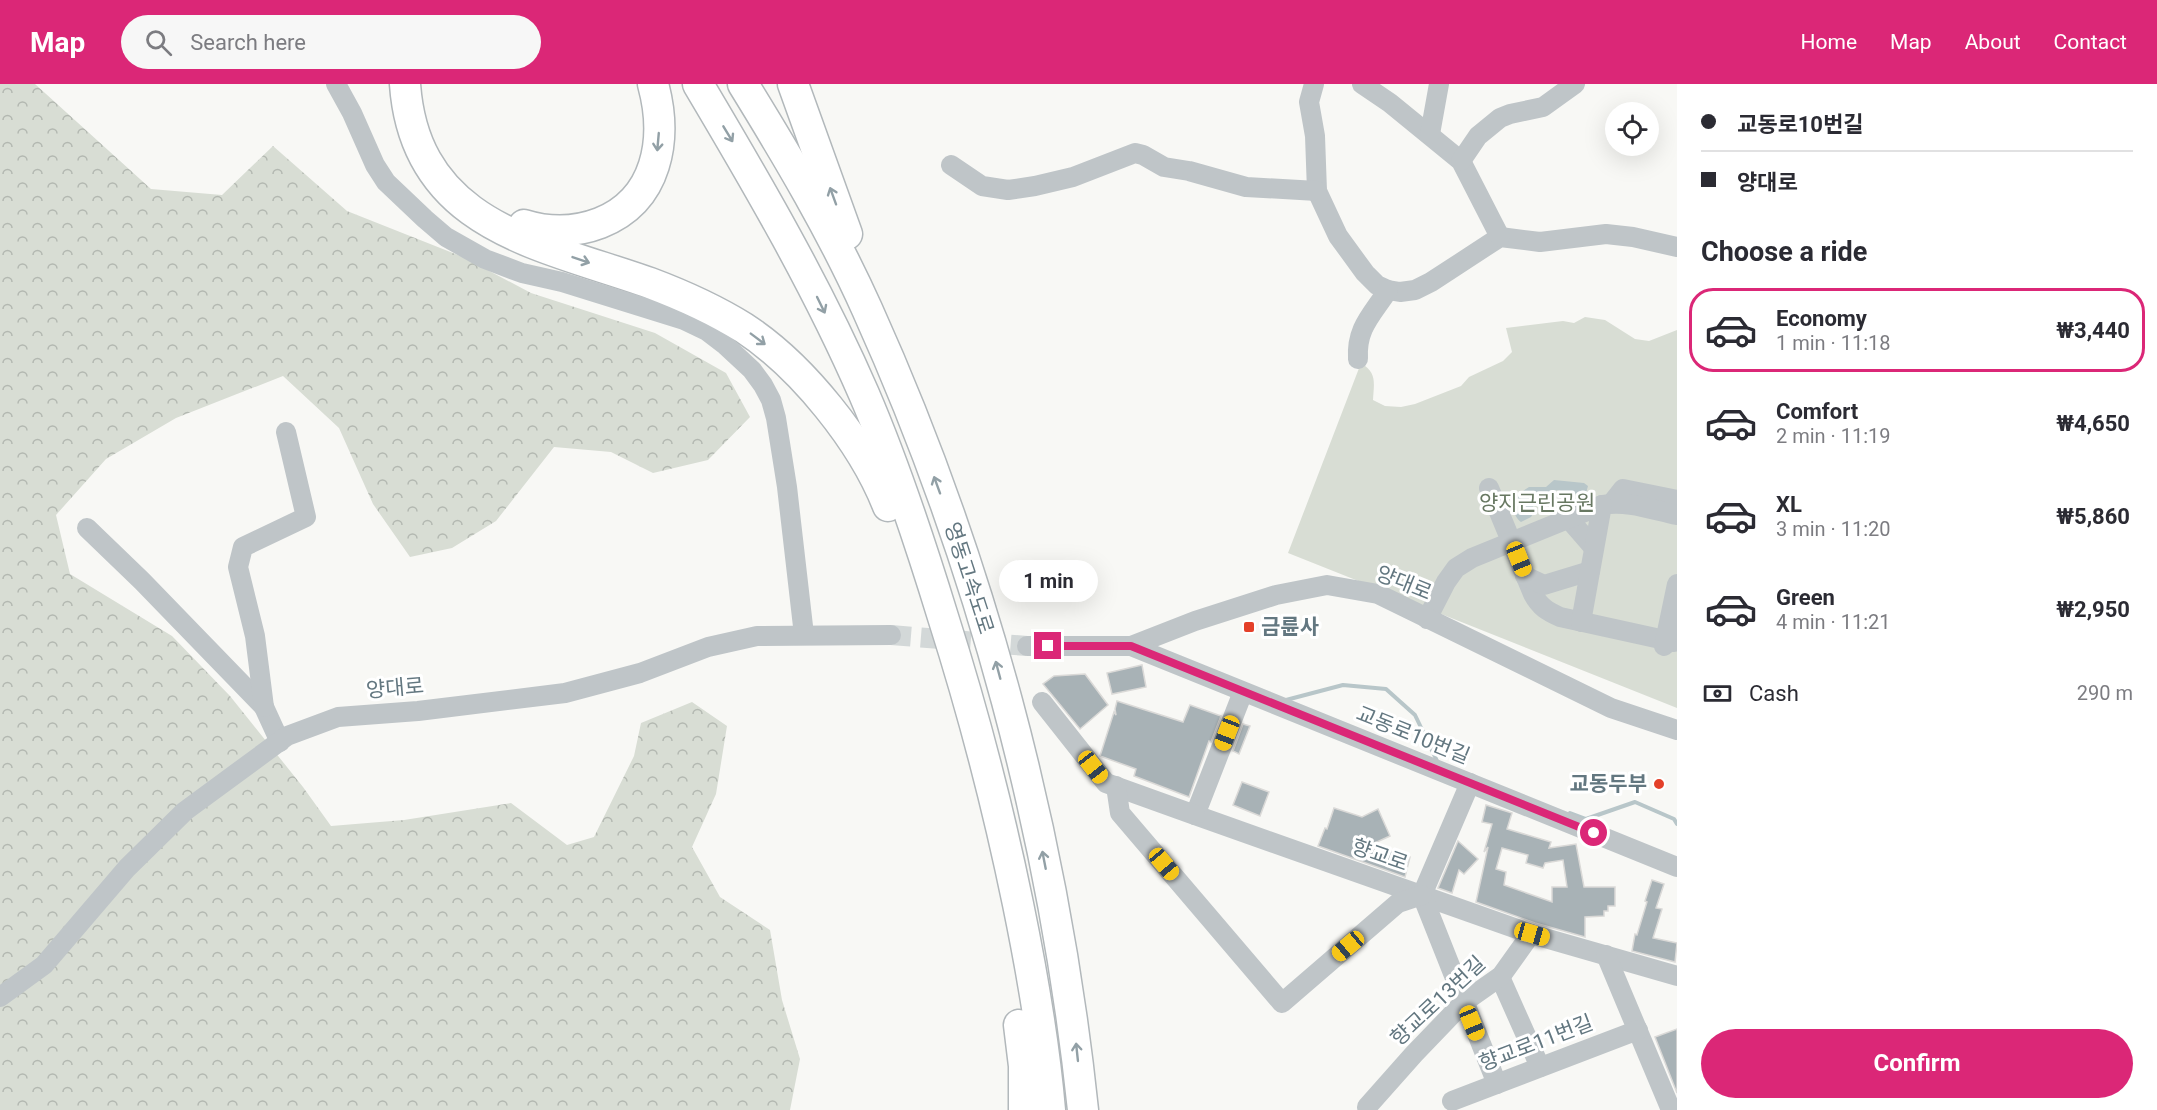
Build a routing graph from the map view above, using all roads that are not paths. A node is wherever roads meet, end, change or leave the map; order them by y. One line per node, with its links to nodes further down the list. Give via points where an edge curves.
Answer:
1 (336, 84): 34 (street, via 386,182 446,237 485,259 522,273 684,320 707,331 752,370 767,392 776,418)
2 (405, 84): 48 (highway, one-way to 48, via 410,119 426,160 466,207 518,238 684,297 743,328 794,370 833,414 882,492 924,603)
3 (421, 84): 4 (highway, one-way to 3, via 659,136 657,156 644,189 635,202 616,216 591,227 558,232 516,222 492,209 458,179 429,131)
4 (653, 84)
5 (698, 84): 39 (highway, 영동고속도로, one-way to 39, via 768,202 864,395 910,514)
6 (743, 84): 21 (highway, 영동고속도로, via 806,189 867,308)
7 (793, 84): 21 (highway, one-way to 7)
8 (1314, 84): 15 (street, via 1309,102)
9 (1362, 84): 12 (street)
10 (1439, 84): 12 (street)
11 (1575, 84): 13 (street, via 1543,107 1500,118 1478,136)
12 (1430, 134): 13 (street)
13 (1461, 160): 16 (street)
14 (951, 165): 15 (street, via 982,186 1008,190 1073,177 1135,153 1164,167 1246,187)
15 (1317, 191): 18 (street, via 1338,236 1365,273)
16 (1500, 237): 17 (street, via 1540,242 1606,234); 18 (street, via 1415,290)
17 (1677, 247)
18 (1388, 290): 19 (street, via 1359,333)
19 (1358, 359)
20 (286, 432): 42 (street, via 306,517 243,546 238,567 255,636)
21 (924, 449): 65 (highway, 영동고속도로, one-way to 21, via 1061,946 1018,746 987,630)
22 (1489, 488): 27 (street)
23 (1675, 501): 24 (street, via 1623,489)
24 (1607, 504): 25 (street); 28 (street)
25 (1568, 518): 27 (street); 28 (street)
26 (87, 528): 42 (street)
27 (1512, 542): 30 (street); 32 (street, via 1456,568)
28 (1594, 548): 29 (street)
29 (1590, 571): 30 (street, via 1545,585); 33 (street)
30 (1525, 576): 33 (street, via 1545,611)
31 (1677, 584): 36 (street)
32 (1427, 619): 38 (street, 양대로, via 1378,594 1327,585 1276,595); 43 (street, 양대로, via 1611,708)
33 (1581, 622): 36 (street)
34 (804, 635): 35 (street, 양대로); 44 (street, 양대로, via 757,636 718,645 640,673 565,693 338,717 286,736)
35 (891, 635)
36 (1668, 641)
37 (1027, 645): 38 (street, 양대로)
38 (1131, 646): 40 (street, 교동로10번길)
39 (963, 679): 48 (highway, 영동고속도로); 64 (highway, 영동고속도로, via 999,811 1039,1020)
40 (1243, 692): 45 (street, 교동로10번길); 47 (street)
41 (1042, 702): 46 (street, 향교로, via 1106,783)
42 (264, 707): 44 (street)
43 (1677, 730)
44 (280, 742): 55 (street, 양대로, via 185,811 127,868 44,965)
45 (1470, 783): 49 (street, 교동로10번길); 50 (street)
46 (1116, 786): 47 (street, 향교로); 50 (street, via 1120,813 1281,1003 1398,903)
47 (1195, 815): 50 (street, 향교로)
48 (994, 849): 63 (highway, 영동고속도로, via 1007,917 1024,1066)
49 (1677, 867)
50 (1422, 895): 51 (street, 향교로); 56 (street)
51 (1532, 934): 52 (street, 향교로); 54 (street, 향교로13번길)
52 (1606, 956): 53 (street, 향교로); 57 (street)
53 (1677, 976)
54 (1500, 977): 56 (street, 향교로13번길); 58 (street)
55 (0, 997)
56 (1464, 1002): 59 (street); 62 (street, 향교로13번길, via 1414,1054)
57 (1638, 1030): 58 (street, 향교로11번길); 61 (street)
58 (1540, 1067): 59 (street, 향교로11번길)
59 (1497, 1084): 60 (street, 향교로11번길)
60 (1452, 1101)
61 (1671, 1101)
62 (1374, 1106)
63 (1024, 1110)
64 (1050, 1110)
65 (1083, 1110)

